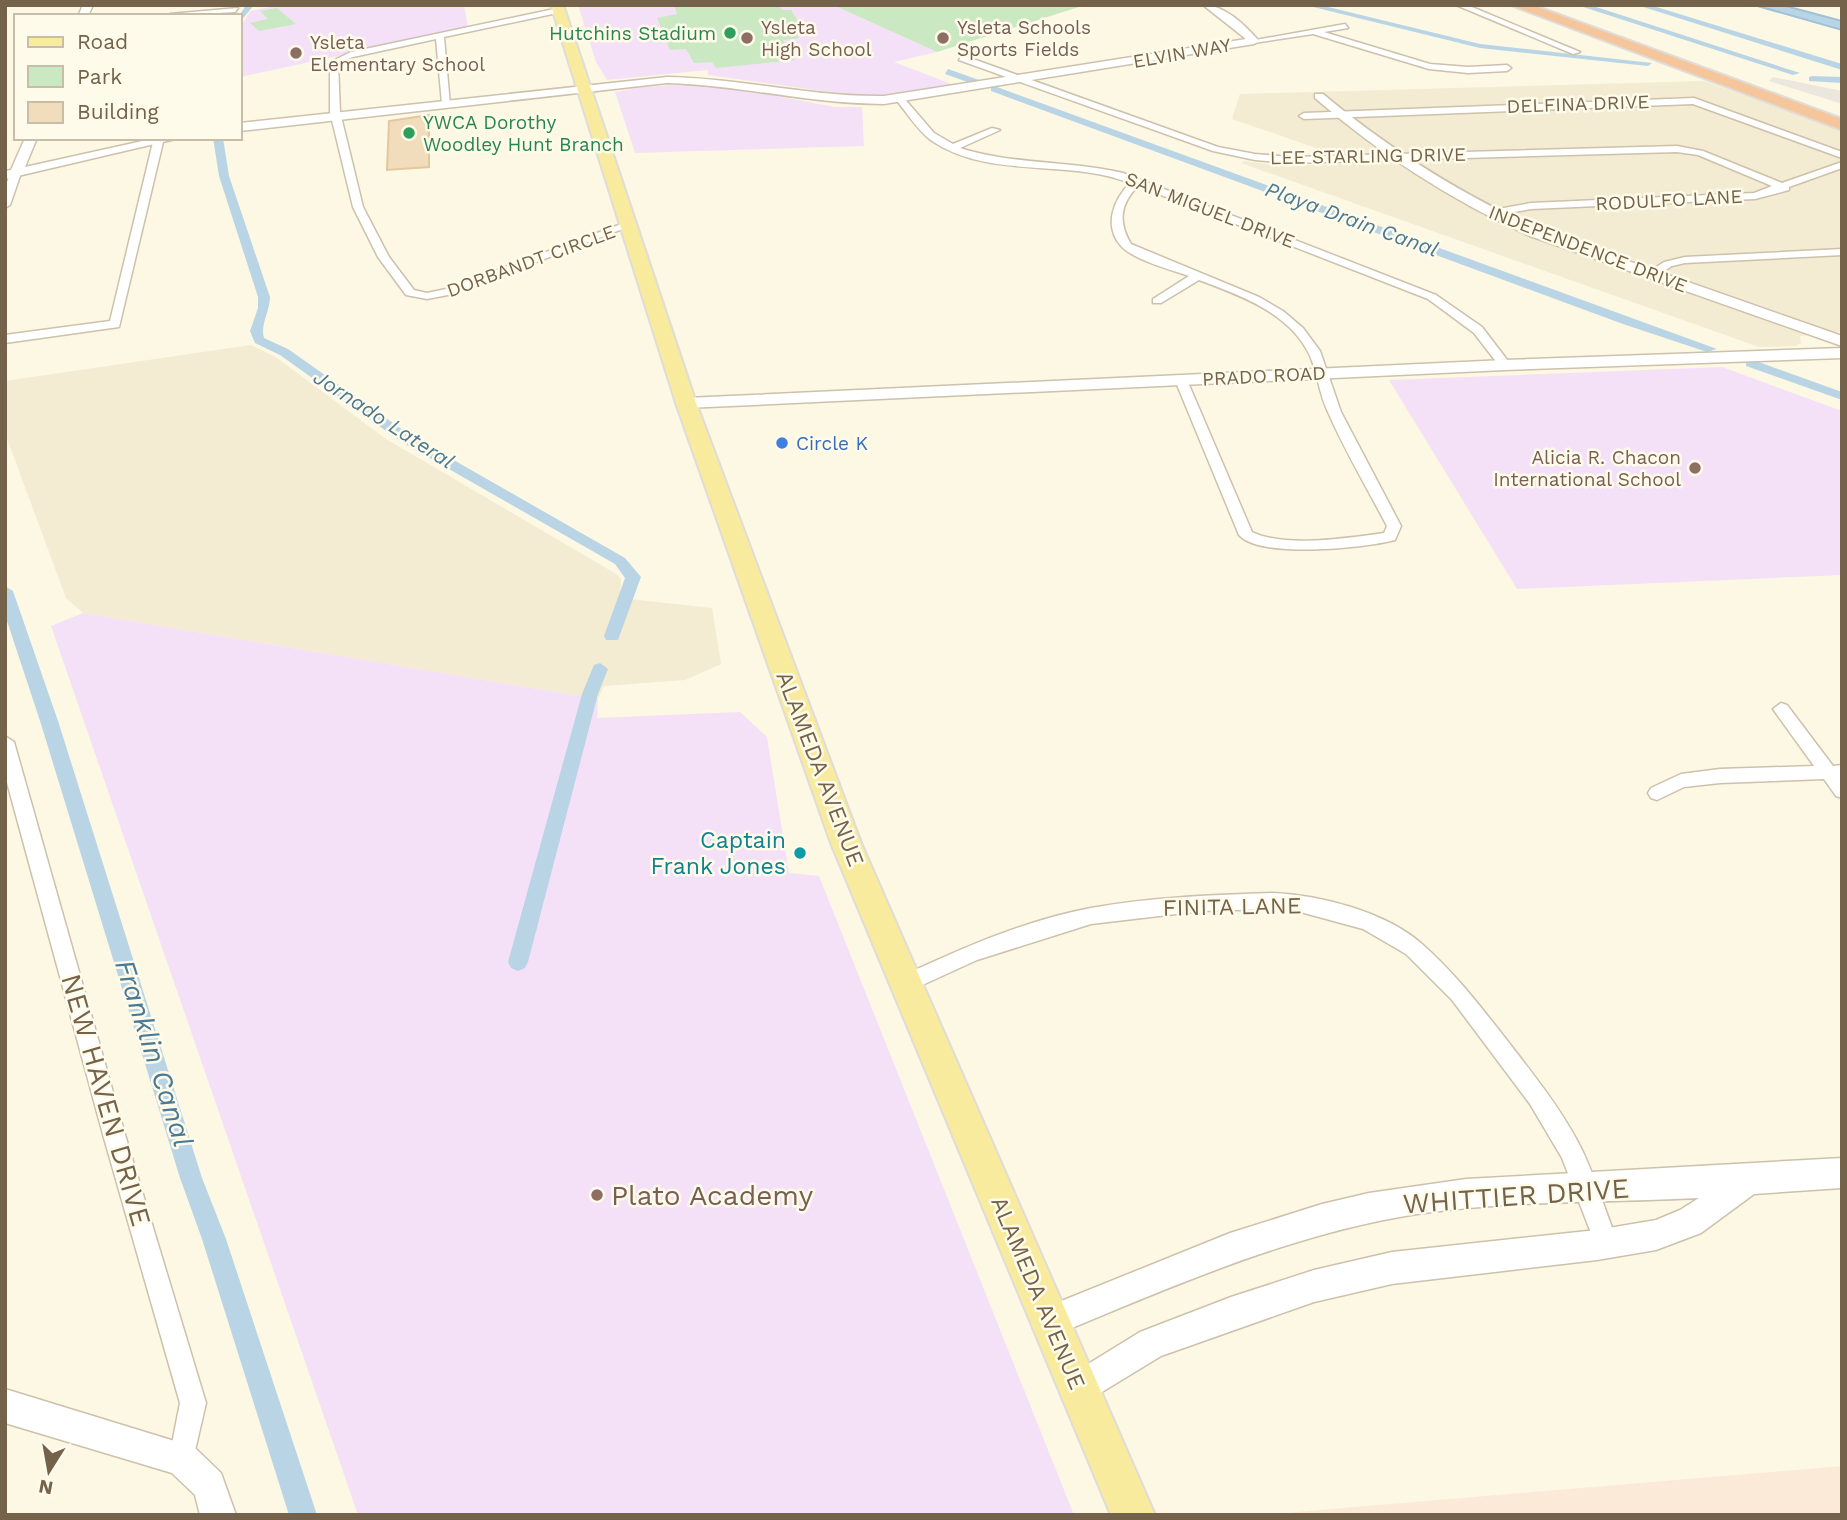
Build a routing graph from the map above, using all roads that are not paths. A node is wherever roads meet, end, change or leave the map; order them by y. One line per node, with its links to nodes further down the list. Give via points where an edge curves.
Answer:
1 (1208, 5): 11 (street)
2 (1460, 5): 12 (street)
3 (1518, 5): 24 (highway)
4 (1546, 5): 21 (highway)
5 (558, 8): 10 (street, DORBANDT CIRCLE); 16 (main road, ALAMEDA AVENUE)
6 (235, 9): 7 (street)
7 (189, 14)
8 (1345, 26): 9 (street, ELVIN WAY)
9 (1313, 31): 11 (street, ELVIN WAY); 14 (street, via 1429,66)
10 (440, 36): 19 (street); 22 (street, DORBANDT CIRCLE, via 334,62)
11 (1254, 41): 15 (street, ELVIN WAY)
12 (1576, 52)
13 (962, 58): 15 (street, LEE STARLING DRIVE)
14 (1507, 68)
15 (1020, 80): 18 (street, ELVIN WAY); 31 (street, LEE STARLING DRIVE, via 1237,154 1292,160)
16 (585, 88): 18 (street, ELVIN WAY, via 684,79 832,99); 19 (street, ELVIN WAY); 38 (main road, ALAMEDA AVENUE)
17 (1319, 96): 20 (street, INDEPENDENCE DRIVE)
18 (900, 99): 29 (street, SAN MIGUEL DRIVE, via 933,137)
19 (447, 103): 22 (street, ELVIN WAY)
20 (1339, 113): 23 (street, DELFINA DRIVE); 30 (street, DELFINA DRIVE, via 1694,102); 31 (street, INDEPENDENCE DRIVE)
21 (1842, 113)
22 (338, 116): 25 (street, ELVIN WAY); 38 (street, DORBANDT CIRCLE, via 361,215 410,293 449,292)
23 (1304, 116)
24 (1842, 125)
25 (242, 127)
26 (995, 130): 29 (street)
27 (30, 140): 33 (street)
28 (158, 140): 33 (street); 46 (street, via 116,324)
29 (954, 147): 34 (street, SAN MIGUEL DRIVE, via 1005,161 1080,167)
30 (1842, 155)
31 (1394, 158): 35 (street, LEE STARLING DRIVE, via 1677,149 1700,153); 37 (street, INDEPENDENCE DRIVE)
32 (1842, 165): 35 (street, RODULFO LANE)
33 (10, 174): 36 (street, via 13,189)
34 (1137, 181): 43 (street, via 1118,204 1116,220 1125,243); 51 (street, SAN MIGUEL DRIVE, via 1432,297 1478,330)
35 (1785, 188): 37 (street, RODULFO LANE, via 1740,198 1531,206)
36 (5, 205)
37 (1491, 214): 42 (street, INDEPENDENCE DRIVE)
38 (628, 225): 54 (main road, ALAMEDA AVENUE)
39 (1842, 252): 40 (street)
40 (1825, 255): 41 (street); 42 (street, via 1685,260)
41 (1842, 265)
42 (1652, 274): 45 (street, INDEPENDENCE DRIVE)
43 (1197, 276): 44 (street); 52 (street, via 1278,313 1307,340)
44 (1157, 301)
45 (1803, 327): 47 (street, INDEPENDENCE DRIVE); 49 (street, via 1816,342)
46 (5, 339)
47 (1842, 341)
48 (1842, 353): 49 (street, PRADO ROAD)
49 (1807, 354): 50 (street, PRADO ROAD)
50 (1752, 355): 51 (street, PRADO ROAD)
51 (1505, 365): 52 (street, PRADO ROAD)
52 (1324, 373): 53 (street, PRADO ROAD); 53 (street, via 1334,412 1394,526 1390,537 1277,544 1251,540)
53 (1181, 380): 54 (street, PRADO ROAD)
54 (686, 403): 60 (main road, ALAMEDA AVENUE, via 846,843)
55 (1781, 709): 57 (street)
56 (5, 742): 68 (street, NEW HAVEN DRIVE, via 193,1403)
57 (1835, 773): 58 (street); 59 (street, via 1720,776 1681,781)
58 (1842, 791)
59 (1657, 793)
60 (907, 984): 63 (street, FINITA LANE, via 970,954 1091,916 1202,903 1273,901 1341,912 1413,948 1459,994 1538,1097 1571,1152); 65 (main road, ALAMEDA AVENUE)
61 (1842, 1173): 62 (street, WHITTIER DRIVE)
62 (1749, 1180): 63 (street, WHITTIER DRIVE); 64 (street, WHITTIER DRIVE, via 1690,1222)
63 (1584, 1189): 64 (street, FINITA LANE); 65 (street, WHITTIER DRIVE, via 1416,1199 1307,1224 1210,1255)
64 (1606, 1243): 66 (street, WHITTIER DRIVE, via 1392,1268 1314,1286 1151,1343)
65 (1050, 1321): 66 (main road, ALAMEDA AVENUE)
66 (1079, 1390): 70 (main road, ALAMEDA AVENUE)
67 (5, 1406): 68 (street)
68 (182, 1459): 69 (street, via 209,1485)
69 (218, 1515)
70 (1133, 1515)

